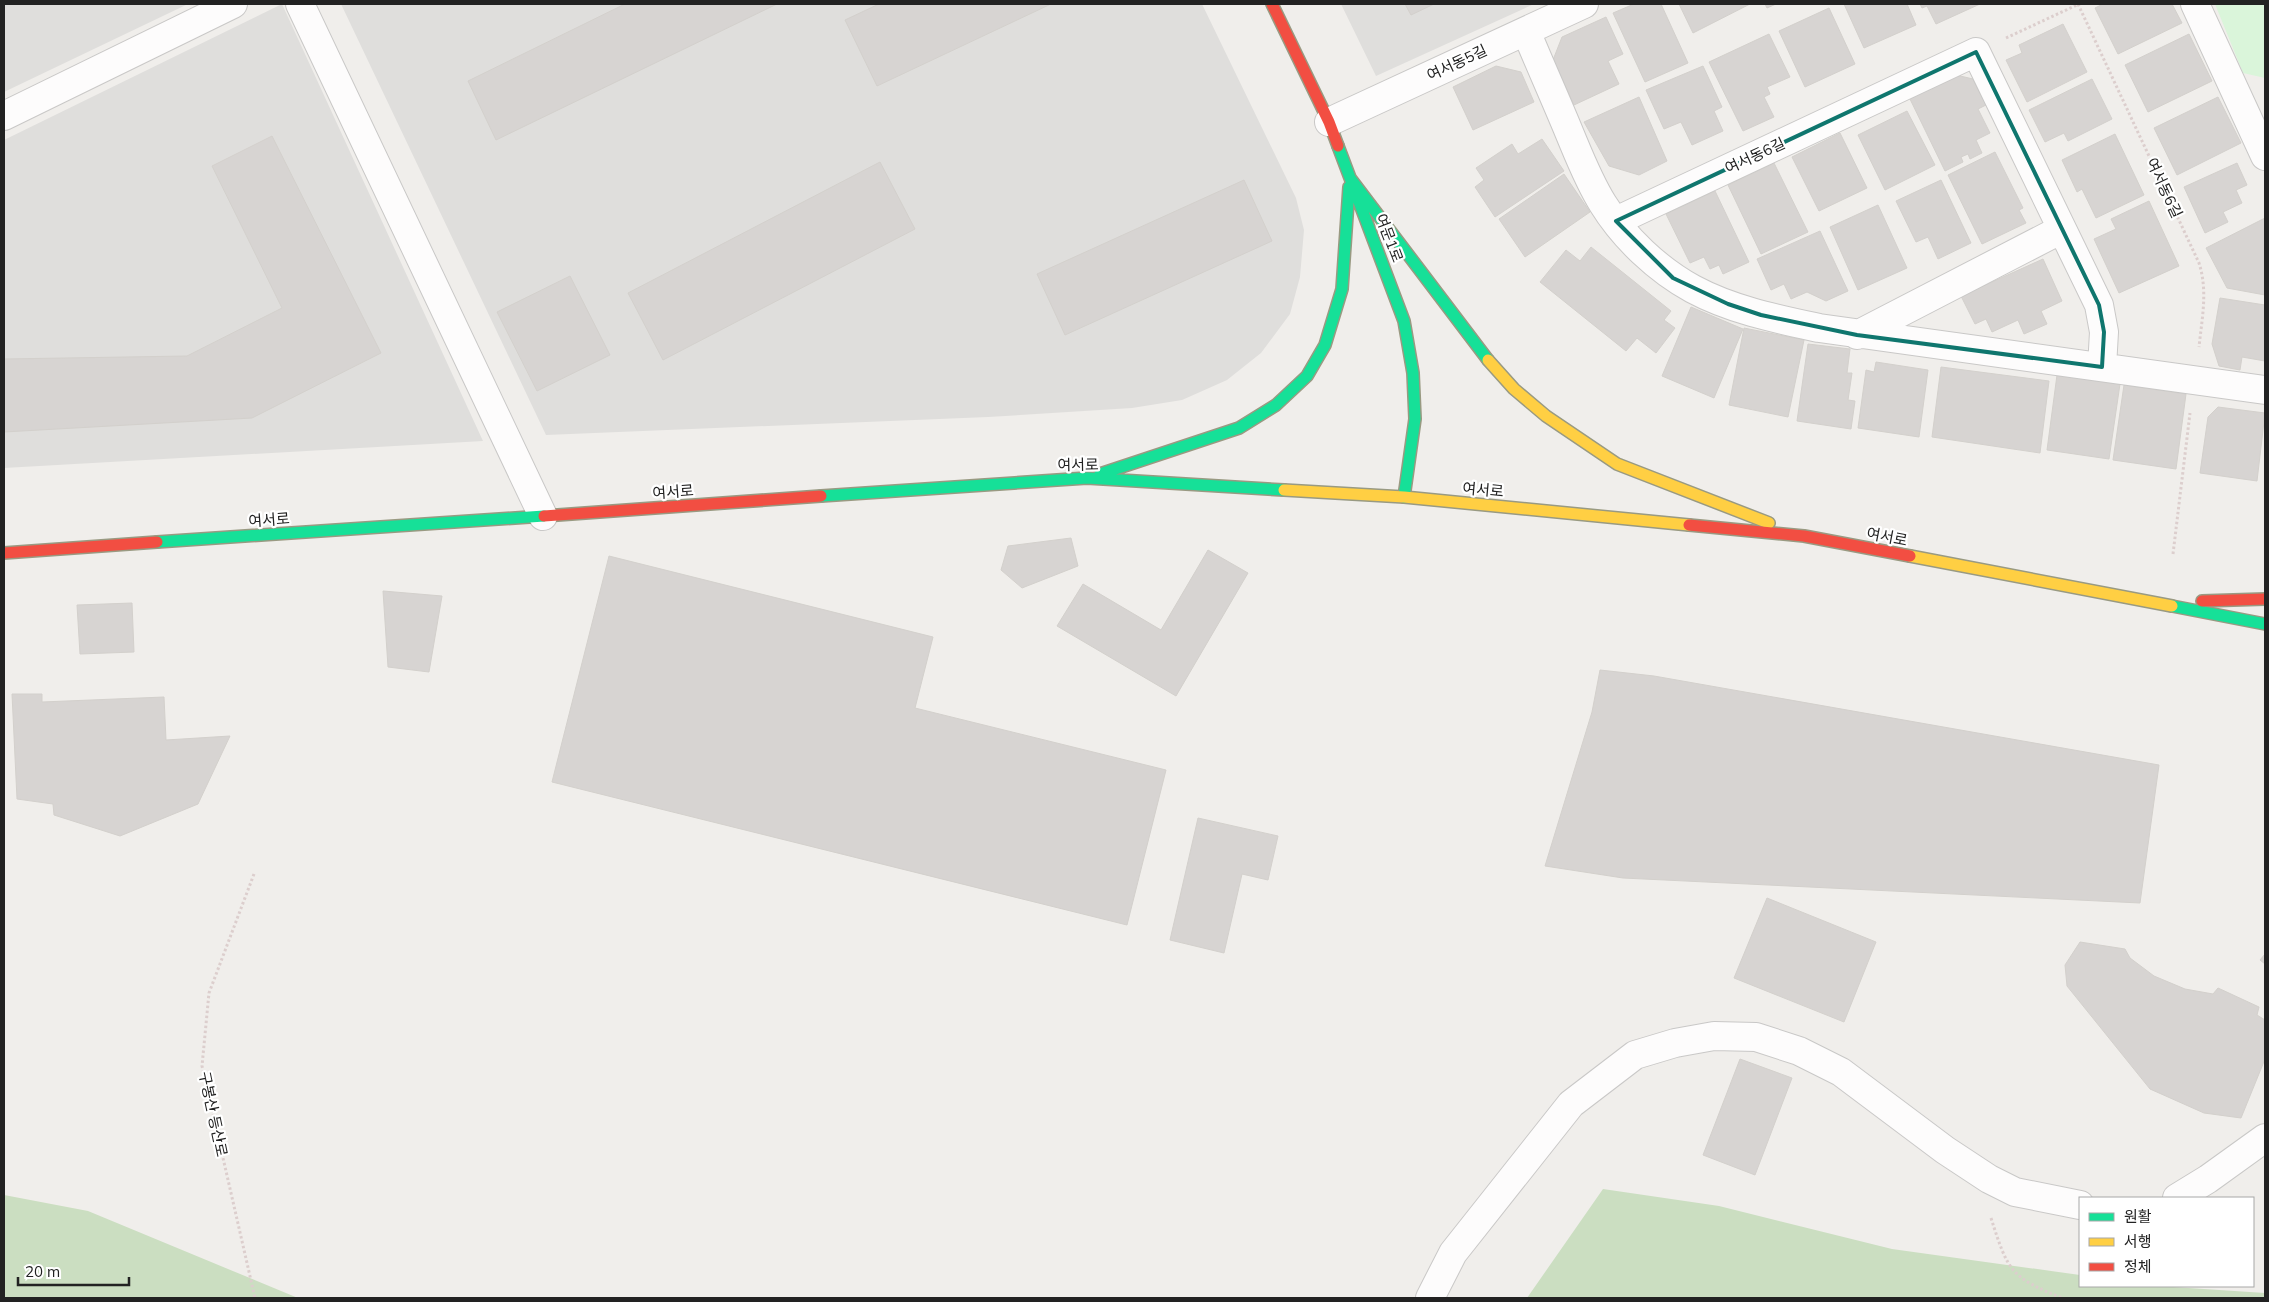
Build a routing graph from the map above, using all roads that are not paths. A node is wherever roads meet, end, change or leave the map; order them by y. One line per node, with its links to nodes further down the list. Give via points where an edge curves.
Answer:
1 (233, 4): 8 (street)
2 (300, 4): 19 (street)
3 (1272, 4): 9 (street, 여문1로)
4 (1584, 4): 6 (street, 여서동5길)
5 (2195, 4): 7 (street)
6 (1526, 31): 9 (street, 여서동5길); 12 (street, via 1585,169 1603,205)
7 (2255, 108): 10 (street)
8 (4, 116)
9 (1329, 122): 11 (street, 여문1로)
10 (2265, 156)
11 (1350, 178): 17 (street, via 1342,289 1325,345 1307,376 1276,405 1239,428); 18 (street, 여문1로, via 1406,330 1413,373 1415,419); 20 (street, via 1484,356 1514,389 1546,416 1618,464)
12 (1616, 221): 13 (street, 여서동6길, via 1976,52); 14 (street, via 1626,235 1673,278 1695,290 1761,315)
13 (2062, 229): 14 (street); 15 (street, via 2099,305 2104,332)
14 (1858, 335): 15 (street)
15 (2102, 367): 16 (street)
16 (2265, 390)
17 (1087, 478): 18 (street, 여서로); 19 (street, 여서로)
18 (1404, 497): 20 (street, 여서로)
19 (543, 516): 21 (street, 여서로)
20 (1804, 536): 23 (street, 여서로)
21 (4, 553)
22 (2263, 600): 23 (street, 여서로)
23 (2146, 603): 24 (street, 여서로)
24 (2252, 622): 25 (street, 여서로); 26 (street)
25 (2265, 624)
26 (2265, 632)
27 (2265, 1138): 28 (street)
28 (2179, 1197)
29 (2079, 1205): 30 (street, via 2015,1192 1989,1179 1841,1072 1799,1051 1756,1037 1714,1036 1635,1055 1571,1104 1453,1253)
30 (1430, 1298)

